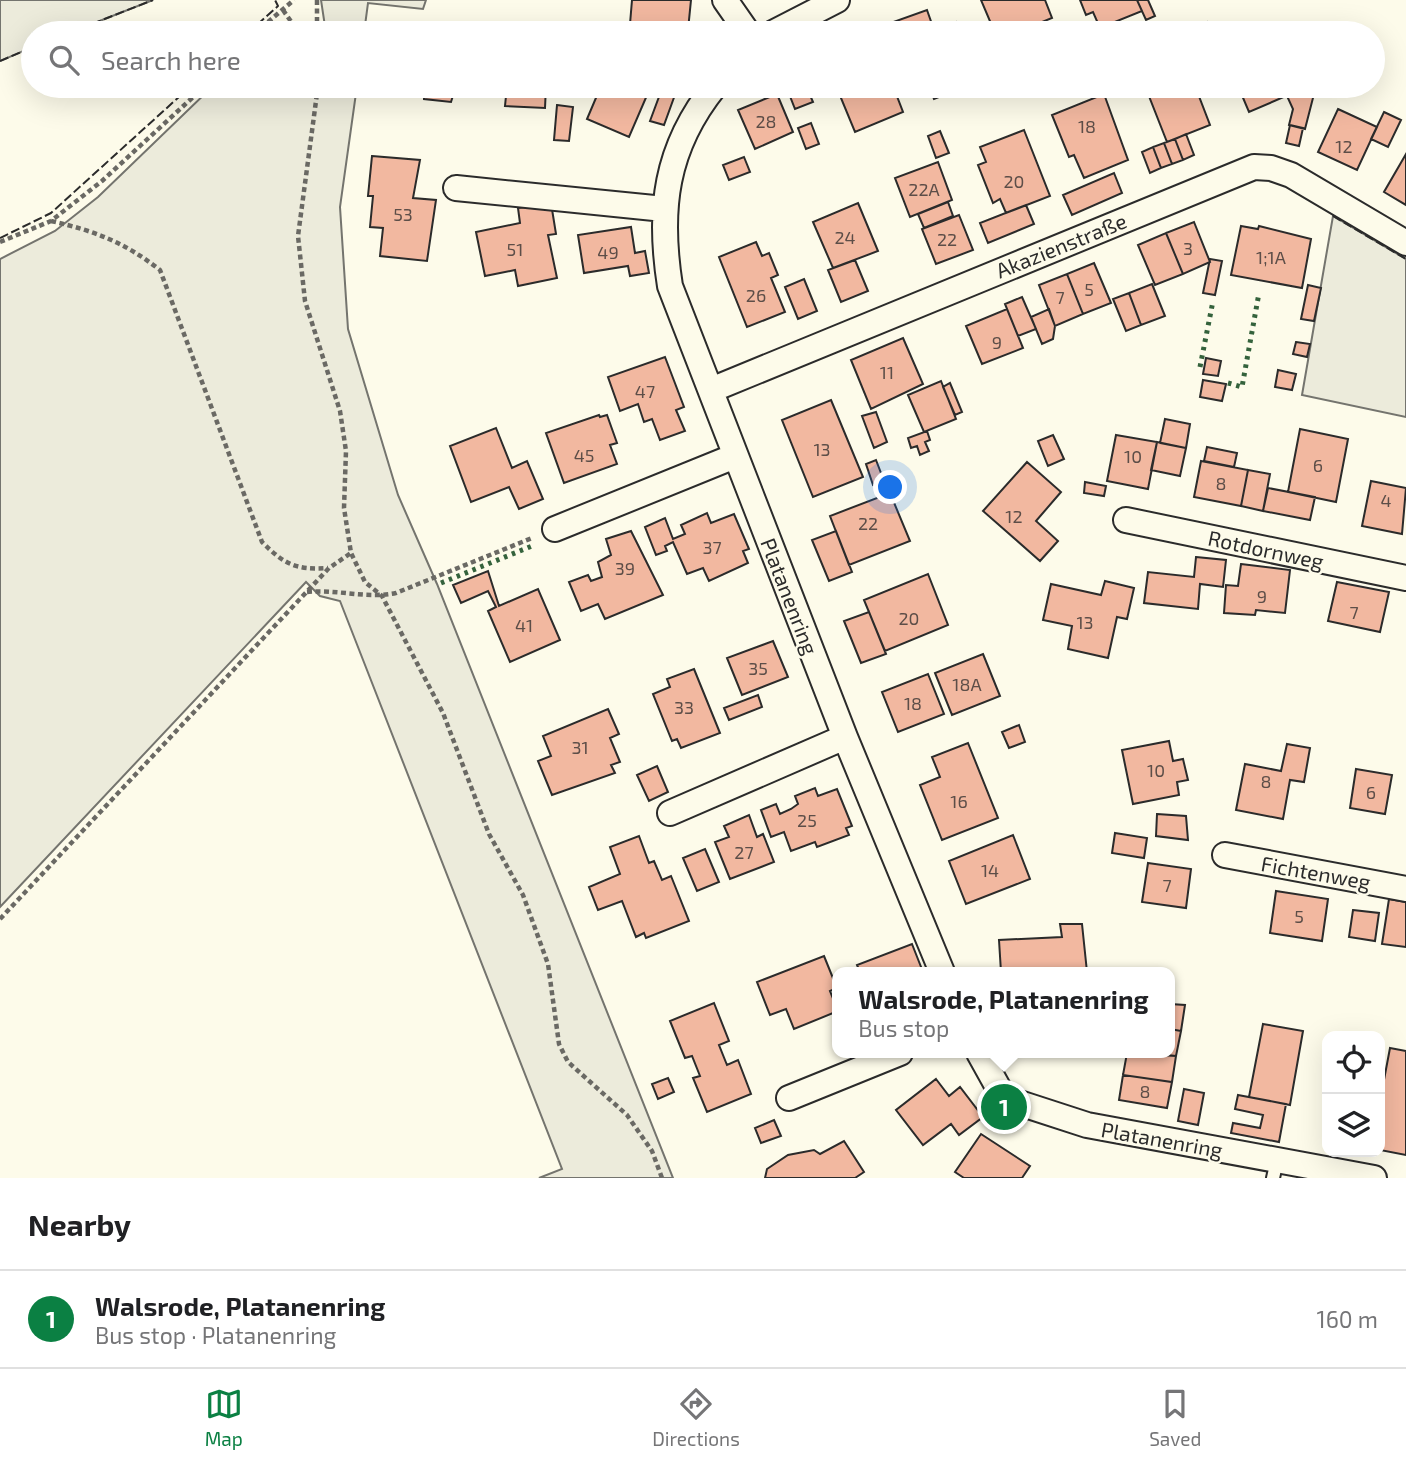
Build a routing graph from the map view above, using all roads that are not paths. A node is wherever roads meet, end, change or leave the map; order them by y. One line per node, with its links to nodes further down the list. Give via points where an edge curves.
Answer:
1 (725, 0): 3 (street)
2 (837, 0): 4 (street)
3 (740, 21)
4 (796, 21)
5 (707, 98): 7 (street, Platanenring, via 684,131 670,171)
6 (456, 188): 7 (street)
7 (664, 209): 9 (street, Platanenring, via 670,286)
8 (1406, 243): 9 (street, Akazienstraße, via 1291,175 1254,167)
9 (711, 390): 10 (street, Platanenring)
10 (735, 456): 12 (street); 14 (street, Platanenring)
11 (1126, 520): 13 (street, Rotdornweg)
12 (555, 529)
13 (1406, 578)
14 (845, 737): 15 (street); 18 (street, Platanenring)
15 (670, 813)
16 (1225, 855): 17 (street, Fichtenweg)
17 (1406, 889)
18 (940, 967)
19 (888, 1058): 21 (street)
20 (982, 1058): 22 (street, Platanenring, via 1004,1098 1087,1125)
21 (789, 1098)
22 (1275, 1169): 23 (street, Platanenring)
23 (1359, 1177)

